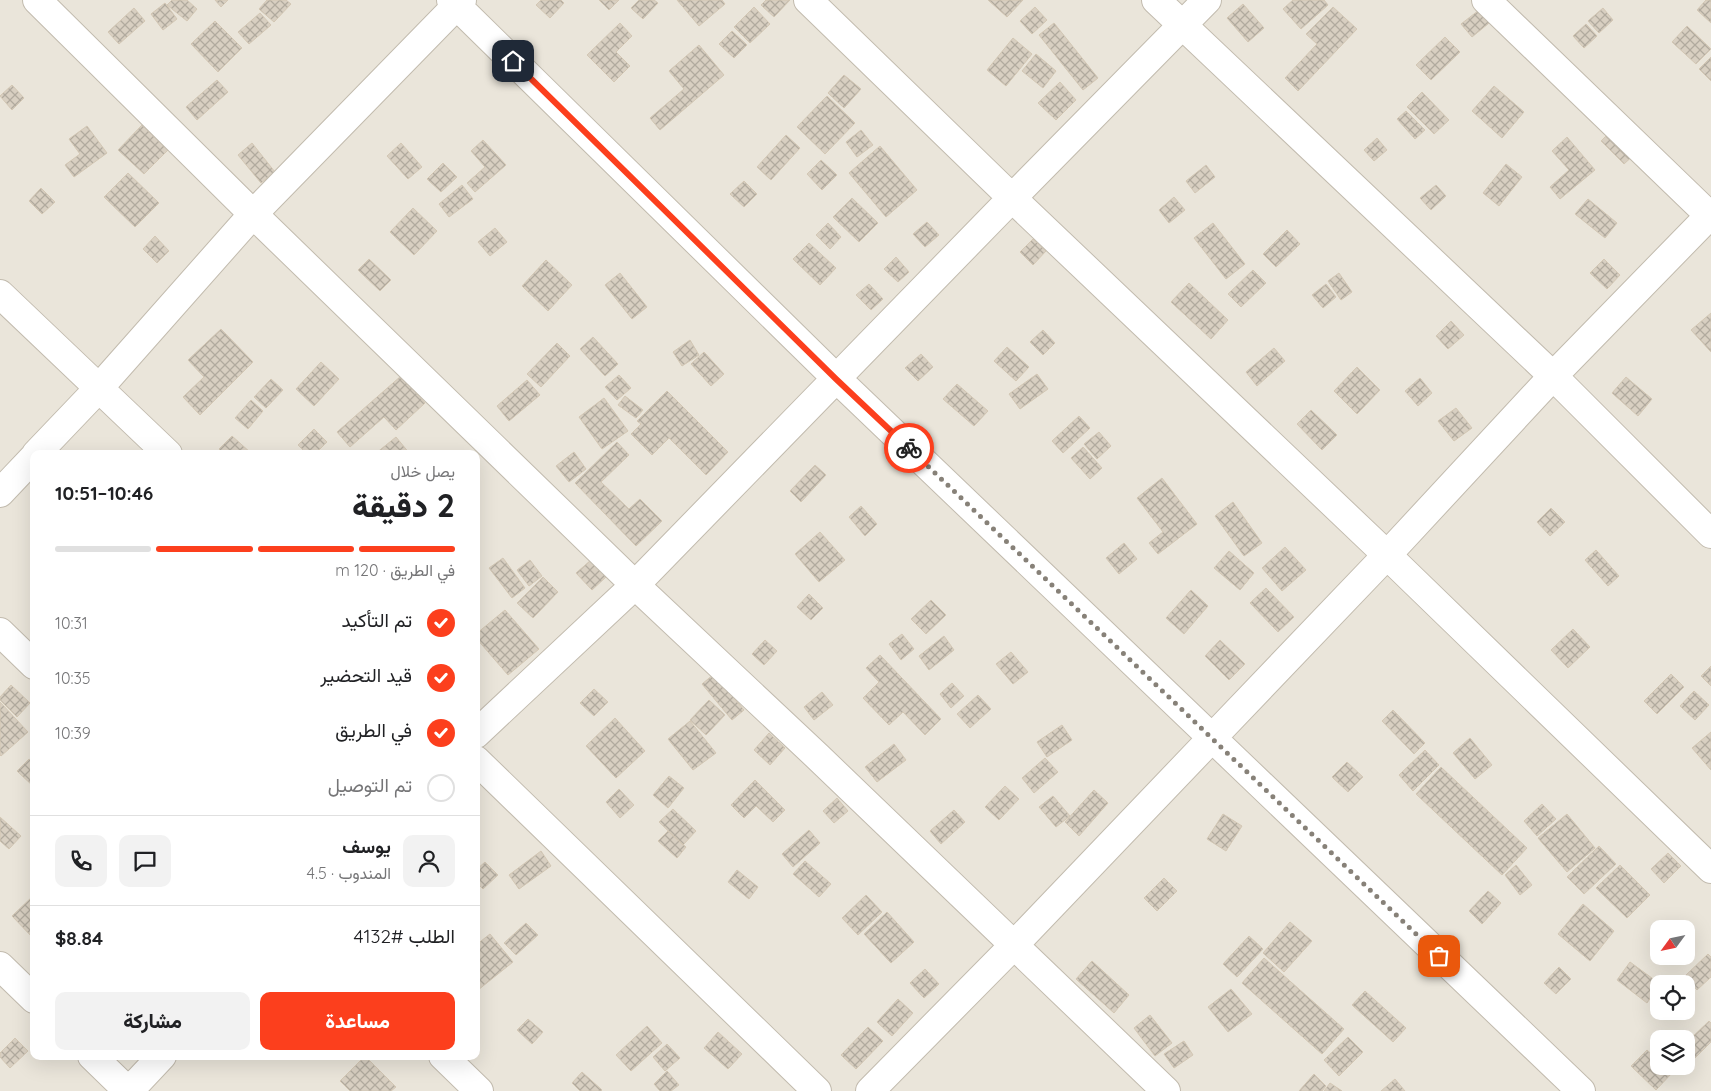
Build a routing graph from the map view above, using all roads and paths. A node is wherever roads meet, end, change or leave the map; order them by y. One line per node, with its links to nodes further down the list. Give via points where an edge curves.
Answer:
1 (37, 0): 9 (street)
2 (808, 0): 8 (street)
3 (1156, 0): 7 (street)
4 (1207, 0): 7 (street)
5 (1486, 0): 10 (street)
6 (456, 2): 9 (street); 13 (street)
7 (1183, 26): 8 (street); 12 (street)
8 (1012, 198): 13 (street); 20 (street)
9 (253, 214): 14 (street); 21 (street)
10 (1711, 215): 12 (street)
11 (0, 294): 14 (street)
12 (1553, 376): 19 (street); 20 (street)
13 (836, 379): 21 (street); 25 (street)
14 (99, 388): 15 (street); 16 (street)
15 (40, 450)
16 (164, 450)
17 (30, 461): 18 (street)
18 (0, 493)
19 (1711, 534)
20 (1387, 555): 25 (street); 27 (street)
21 (635, 585): 24 (street); 28 (street)
22 (0, 632): 23 (street)
23 (30, 660)
24 (480, 730)
25 (1212, 739): 28 (street); 39 (street)
26 (480, 764): 36 (street)
27 (1711, 869)
28 (1015, 944): 37 (street); 38 (street)
29 (0, 966): 30 (street)
30 (30, 995)
31 (96, 1060): 34 (street)
32 (158, 1060): 34 (street)
33 (447, 1060): 35 (street)
34 (128, 1091)
35 (479, 1091)
36 (817, 1091)
37 (870, 1091)
38 (1166, 1091)
39 (1581, 1091)

